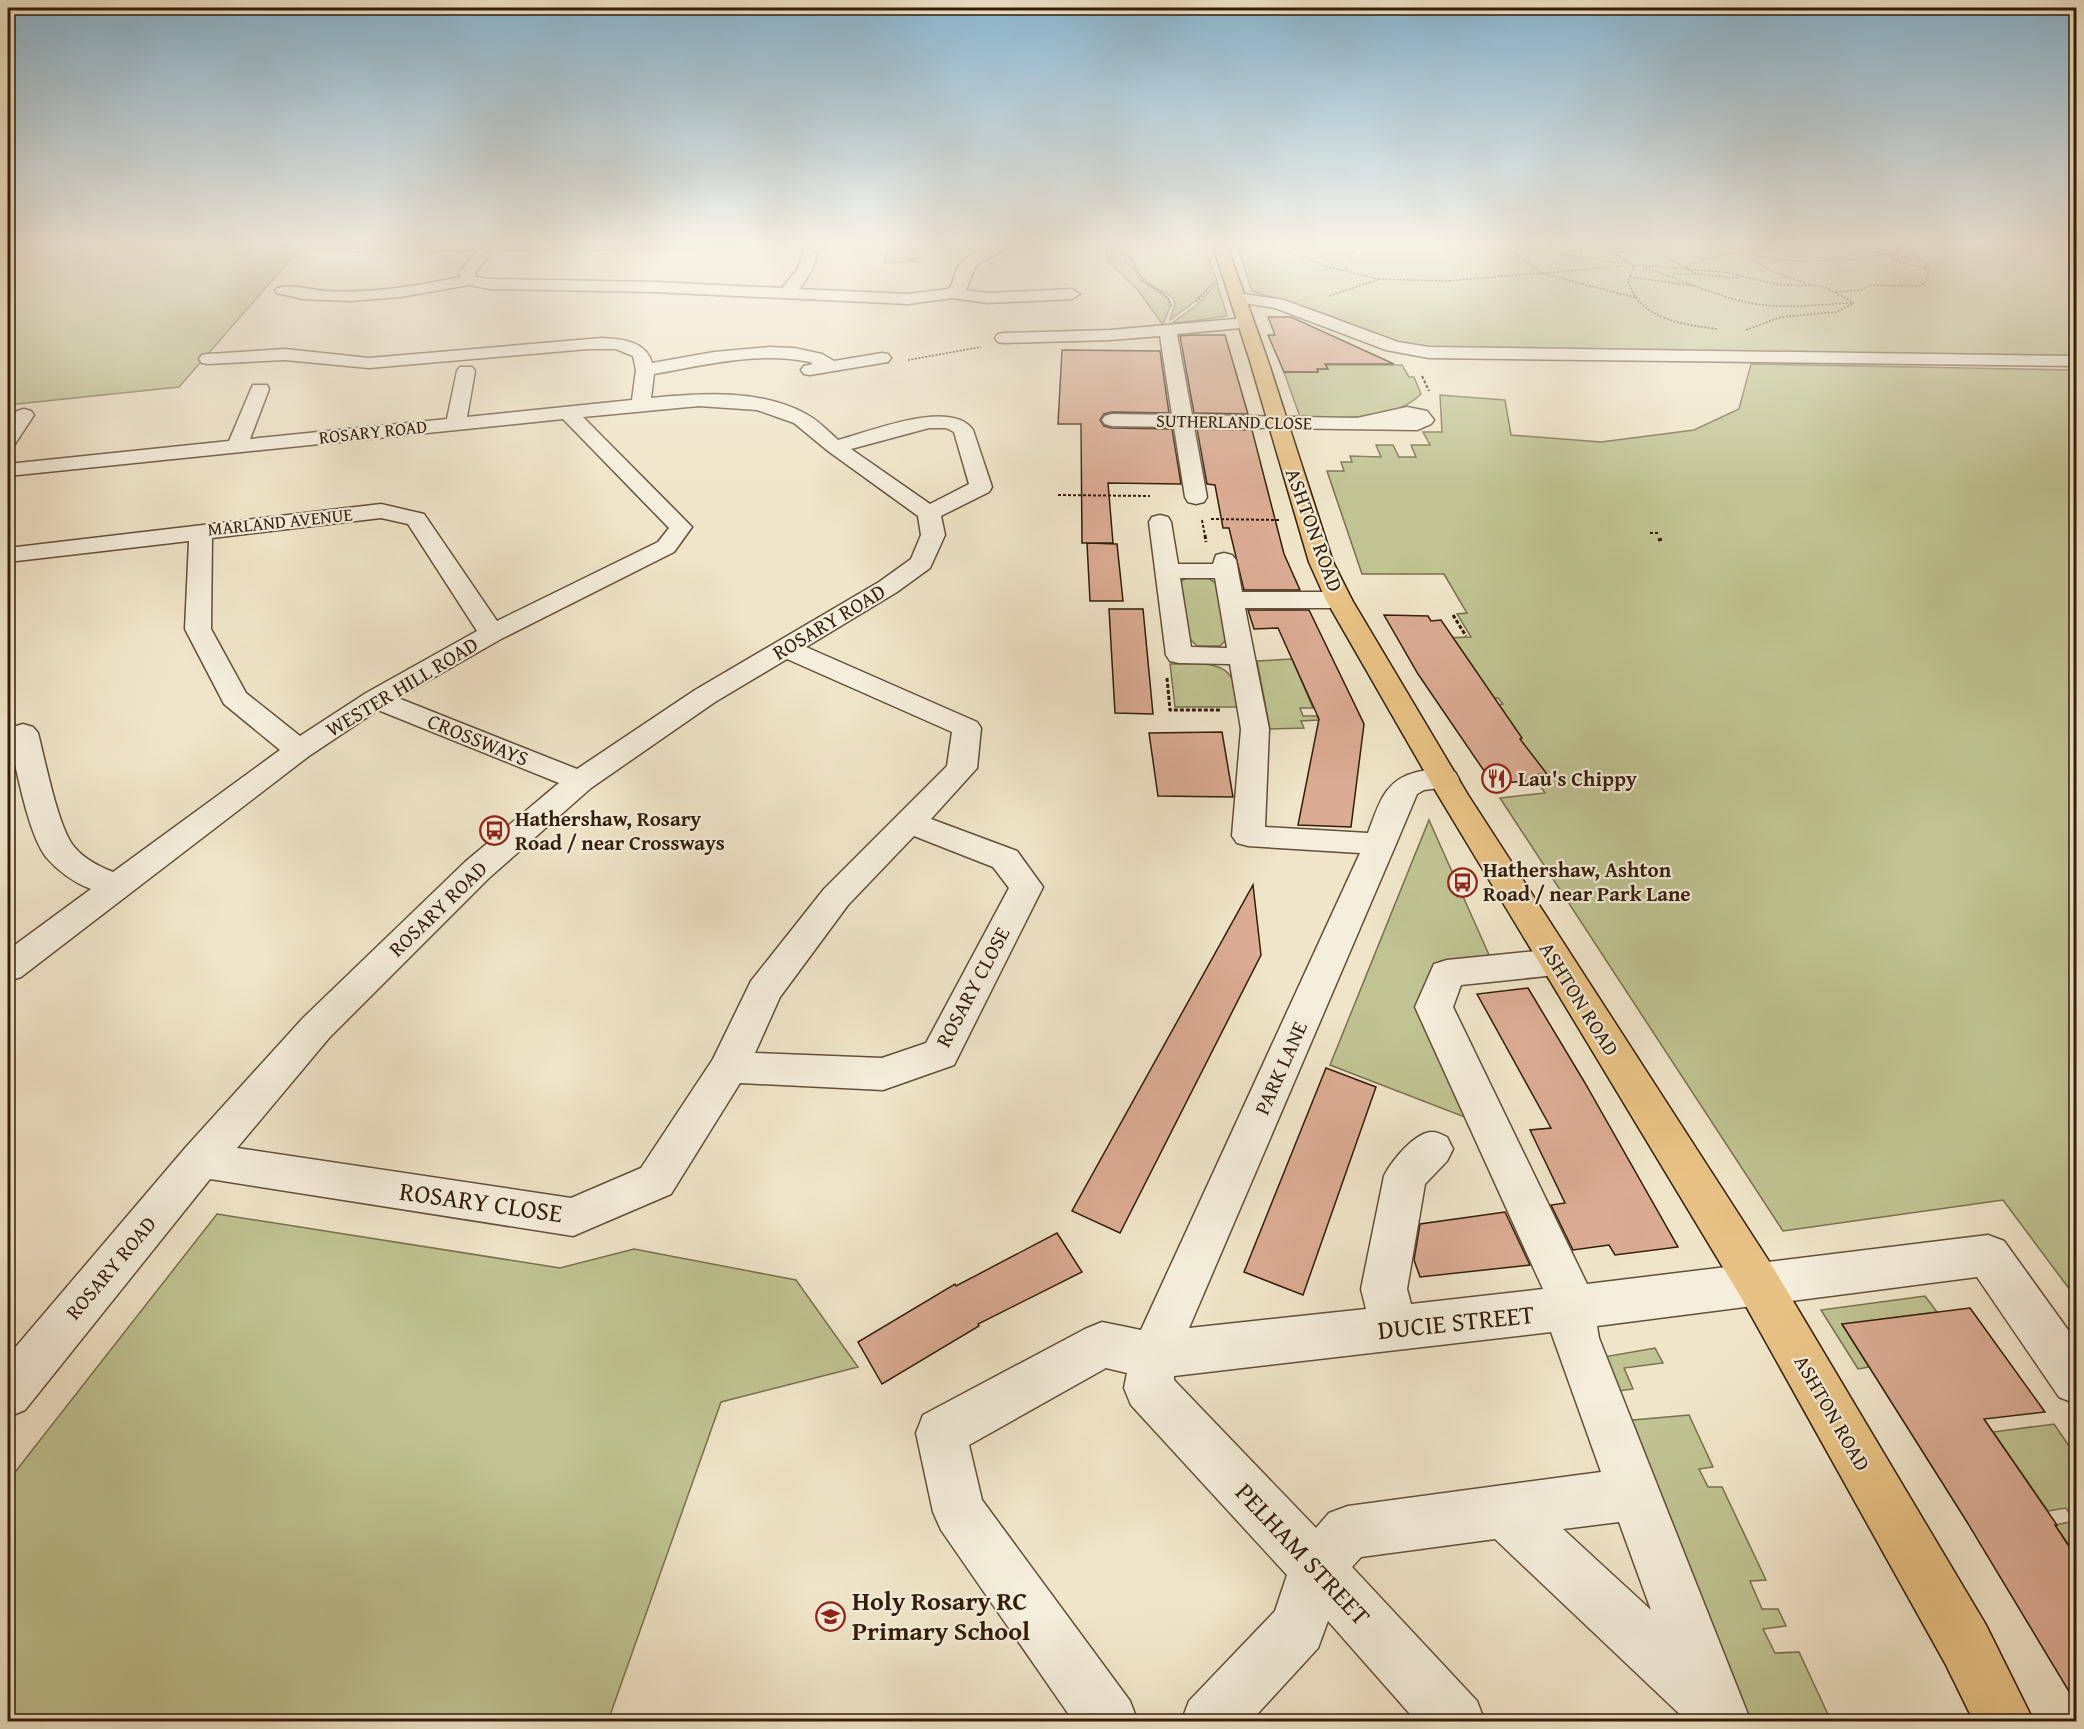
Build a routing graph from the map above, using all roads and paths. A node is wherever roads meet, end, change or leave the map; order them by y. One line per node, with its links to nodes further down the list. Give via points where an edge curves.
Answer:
1 (1138, 327): 9 (street, via 1100,335)
2 (1170, 327): 22 (street)
3 (1247, 327): 23 (highway, ASHTON ROAD)
4 (1341, 327): 12 (street, via 1394,346 1452,354)
5 (1692, 327): 7 (path)
6 (1763, 327): 8 (path)
7 (1723, 330)
8 (1744, 330)
9 (1004, 338)
10 (882, 358): 13 (street)
11 (208, 359): 14 (street, via 274,354 369,363 603,343 637,350)
12 (2076, 361)
13 (832, 367): 14 (street, via 810,356 766,352); 15 (street)
14 (645, 370): 18 (street)
15 (809, 370)
16 (466, 371): 24 (street)
17 (260, 389): 27 (street)
18 (641, 405): 19 (street, ROSARY ROAD); 28 (street, ROSARY ROAD, via 701,399 772,408 798,417)
19 (567, 412): 24 (street, ROSARY ROAD); 46 (street, WESTER HILL ROAD, via 681,527 666,547)
20 (24, 415): 26 (street)
21 (1112, 420): 22 (street, SUTHERLAND CLOSE)
22 (1183, 421): 23 (street, SUTHERLAND CLOSE); 31 (street)
23 (1277, 422): 25 (street, SUTHERLAND CLOSE); 44 (highway, ASHTON ROAD, via 1321,562)
24 (456, 424): 27 (street, ROSARY ROAD)
25 (1357, 424)
26 (8, 440)
27 (237, 446): 29 (street, ROSARY ROAD)
28 (835, 447): 32 (street, ROSARY ROAD); 32 (street, via 928,422 959,426 981,487)
29 (8, 470)
30 (1058, 495): 31 (path)
31 (1196, 496)
32 (929, 513): 48 (street, ROSARY ROAD, via 933,535 922,563)
33 (1285, 520): 41 (path, via 1202,519)
34 (1160, 522): 42 (street)
35 (201, 531): 40 (street, MARLAND AVENUE); 46 (street, MARLAND AVENUE, via 381,511 416,519); 54 (street, via 198,629 234,698)
36 (1650, 533): 37 (path)
37 (1658, 533)
38 (1665, 539): 39 (path)
39 (1658, 540)
40 (8, 555)
41 (1220, 568): 42 (street); 43 (street)
42 (1168, 571): 49 (street, via 1179,655)
43 (1231, 600): 44 (street); 49 (street)
44 (1339, 600): 55 (highway, ASHTON ROAD)
45 (1453, 615): 47 (path)
46 (492, 633): 51 (street, WESTER HILL ROAD)
47 (1466, 636)
48 (785, 648): 56 (street, ROSARY ROAD, via 705,696); 57 (street, ROSARY CLOSE, via 967,728 962,768)
49 (1240, 656): 52 (street)
50 (1166, 672): 52 (path, via 1170,710)
51 (376, 699): 54 (street, WESTER HILL ROAD); 56 (street, CROSSWAYS)
52 (1251, 711): 58 (street, via 1255,729 1248,836)
53 (23, 733): 59 (street, via 46,820 58,849 83,873)
54 (299, 750): 59 (street, WESTER HILL ROAD)
55 (1444, 779): 58 (street, PARK LANE, via 1419,782 1400,793); 60 (highway, ASHTON ROAD)
56 (580, 781): 64 (street, ROSARY ROAD, via 477,870 316,1028)
57 (909, 822): 62 (street, ROSARY CLOSE, via 836,897 764,991); 62 (street, ROSARY CLOSE, via 1005,859 1026,887 940,1054 883,1074)
58 (1380, 844): 68 (street, PARK LANE)
59 (116, 886): 61 (street, WESTER HILL ROAD)
60 (1556, 962): 65 (highway, ASHTON ROAD); 66 (street, via 1447,973 1434,1006 1563,1279)
61 (11, 963)
62 (729, 1067): 64 (street, ROSARY CLOSE, via 656,1181 573,1217)
63 (1432, 1149): 67 (street, via 1404,1176 1384,1289)
64 (201, 1160): 70 (street, ROSARY ROAD)
65 (1758, 1284): 66 (street, DUCIE STREET); 69 (street, DUCIE STREET, via 1988,1255); 78 (highway, ASHTON ROAD, via 1966,1645)
66 (1572, 1308): 67 (street, DUCIE STREET); 71 (street, via 1575,1338)
67 (1394, 1329): 68 (street, DUCIE STREET)
68 (1151, 1372): 73 (street, PELHAM STREET); 75 (street, DUCIE STREET, via 1102,1345 941,1433 959,1512)
69 (2076, 1380)
70 (8, 1393)
71 (1634, 1494): 72 (street); 74 (street)
72 (1505, 1512): 73 (street, via 1348,1532); 74 (street)
73 (1316, 1567): 76 (street, via 1298,1628); 77 (street, PELHAM STREET)
74 (1720, 1715)
75 (1109, 1722)
76 (1210, 1722)
77 (1456, 1722)
78 (2005, 1722)

